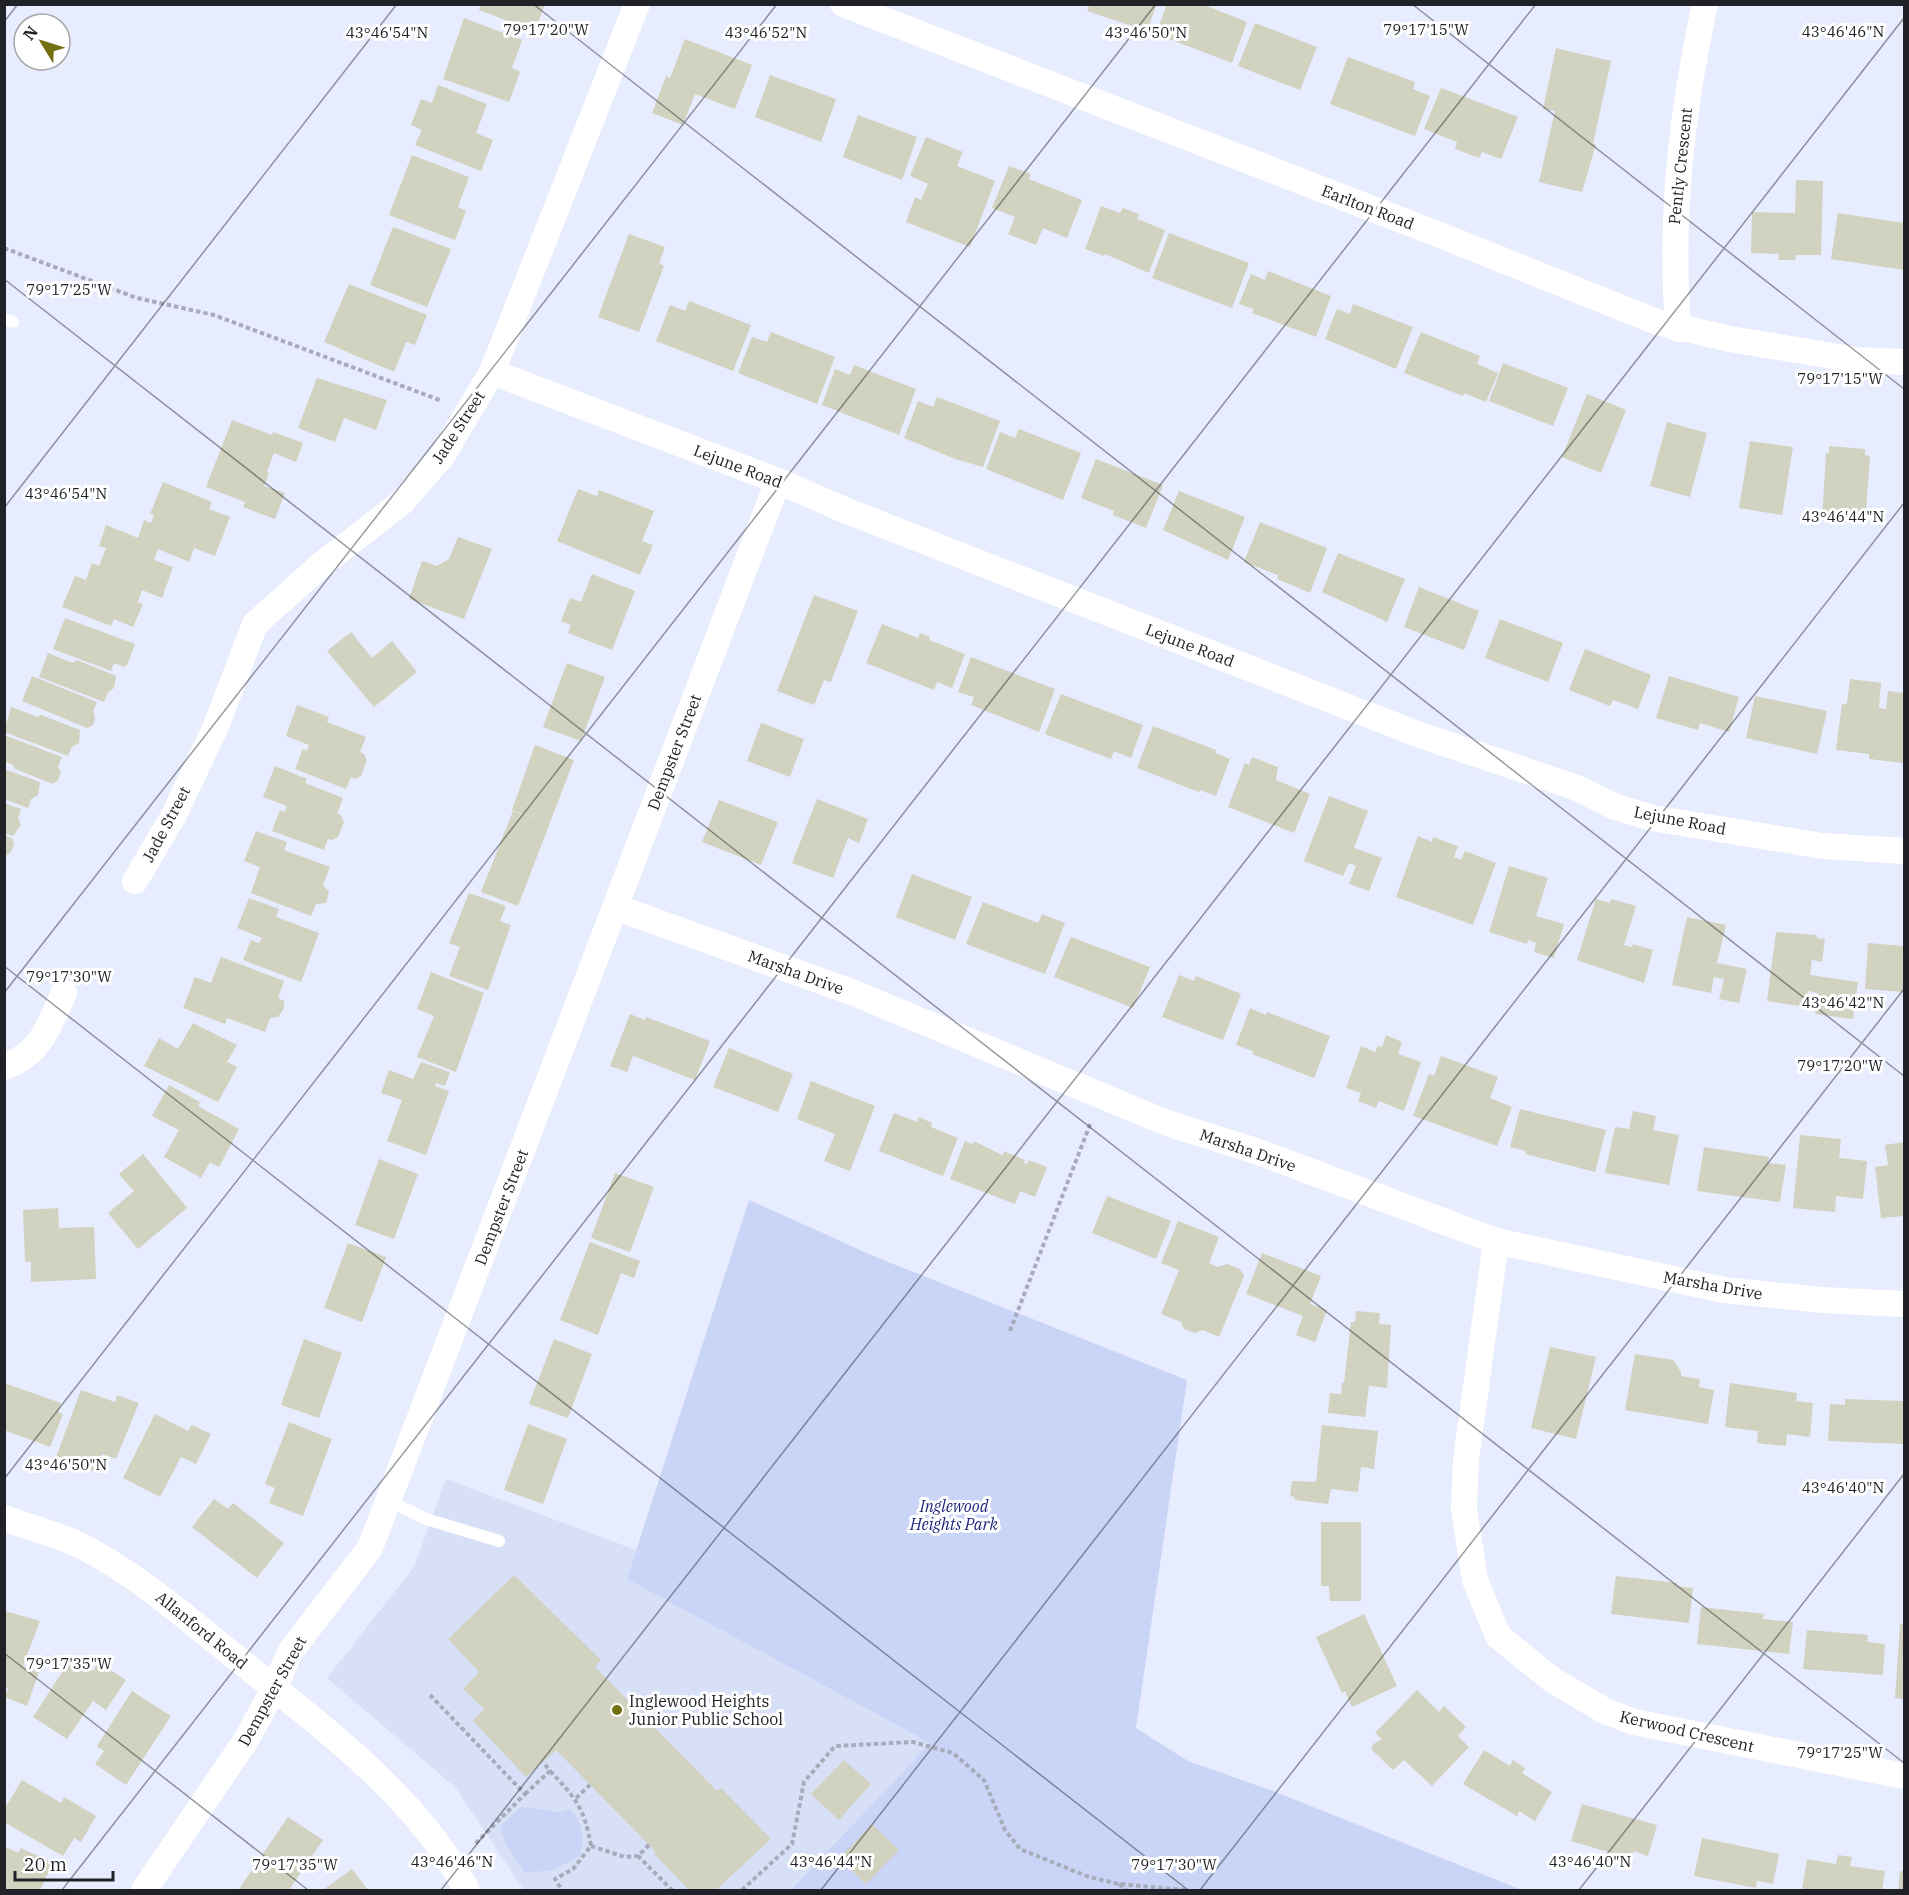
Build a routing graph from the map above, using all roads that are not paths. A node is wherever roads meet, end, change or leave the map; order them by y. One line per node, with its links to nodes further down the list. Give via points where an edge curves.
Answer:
1 (638, 4): 6 (street, Jade Street)
2 (843, 4): 4 (street, Earlton Road)
3 (1705, 4): 4 (street, Pently Crescent, via 1683,124 1675,203)
4 (1678, 329): 5 (street, Earlton Road, via 1857,360)
5 (1905, 362)
6 (492, 372): 7 (street, Lejune Road); 9 (street, Jade Street, via 442,456 402,502 321,565 255,624 216,726 174,815)
7 (778, 480): 8 (street, Lejune Road, via 847,512 1420,735 1577,788 1613,806 1652,818 1823,846); 10 (street, Dempster Street)
8 (1905, 851)
9 (135, 881)
10 (615, 907): 13 (street, Marsha Drive, via 854,993 1167,1123 1256,1151); 15 (street, Dempster Street)
11 (64, 993): 12 (street, via 46,1034 24,1060)
12 (4, 1067)
13 (1496, 1241): 14 (street, Marsha Drive, via 1724,1290); 19 (street, Kerwood Crescent, via 1466,1460 1464,1509 1475,1580 1498,1636 1559,1684 1605,1711 1634,1722)
14 (1905, 1304)
15 (389, 1501): 17 (lane, via 426,1519); 18 (street, Dempster Street, via 370,1548 290,1652)
16 (4, 1518): 18 (street, Allanford Road, via 52,1532 124,1570)
17 (499, 1541)
18 (274, 1689): 20 (street, Dempster Street, via 246,1740); 21 (street, Allanford Road, via 353,1753 392,1791 451,1862)
19 (1905, 1776)
20 (144, 1890)
21 (467, 1890)

